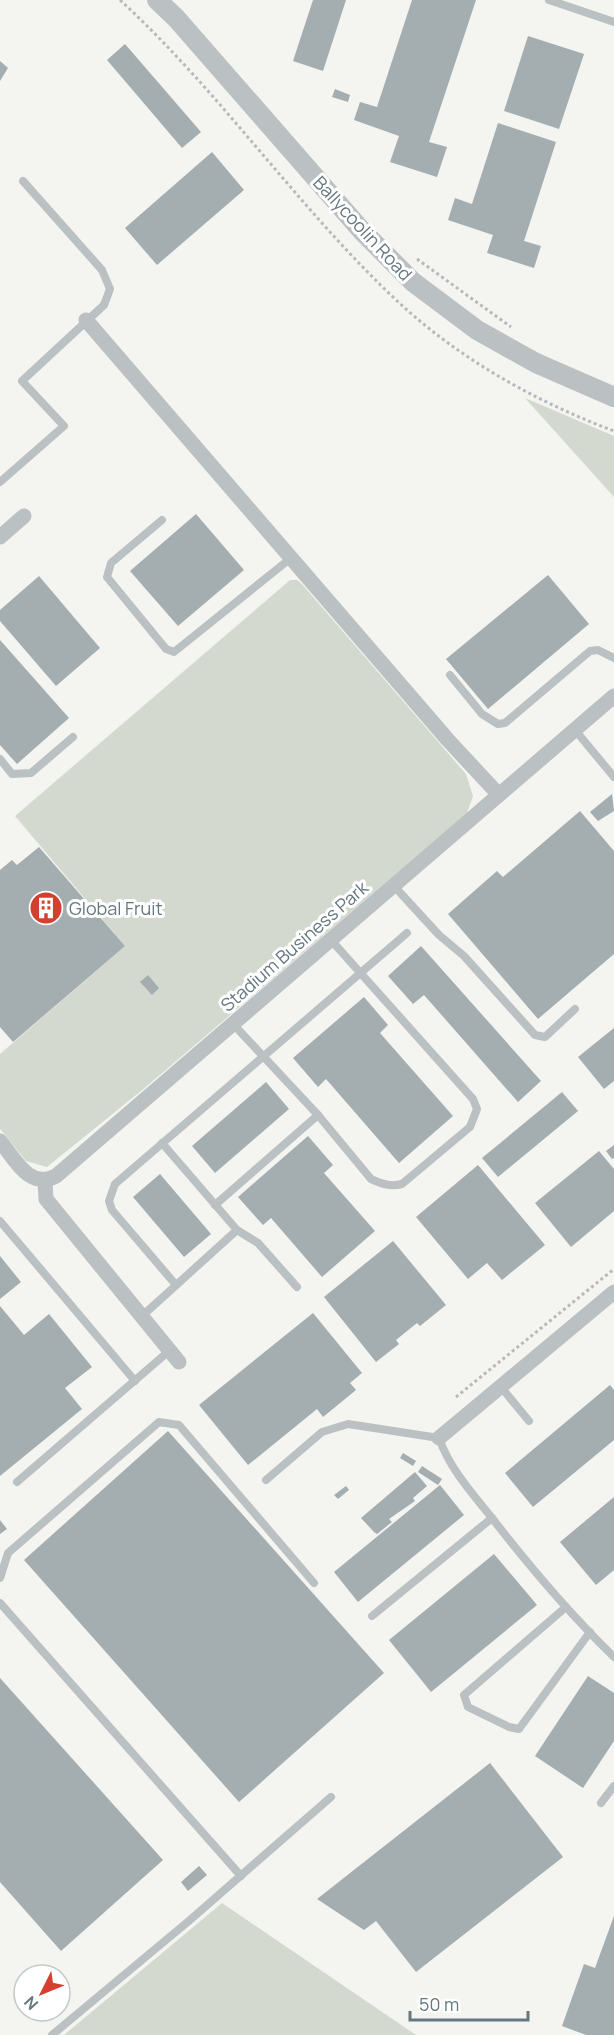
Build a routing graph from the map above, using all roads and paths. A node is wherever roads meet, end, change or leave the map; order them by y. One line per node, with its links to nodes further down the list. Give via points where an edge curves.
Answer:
1 (157, 0): 8 (street, Ballycoolin Road, via 362,231 413,282 477,330 536,363)
2 (549, 0): 3 (lane)
3 (614, 22)
4 (23, 181): 6 (lane, via 108,280 108,299)
5 (414, 257): 7 (path)
6 (86, 320): 9 (lane, via 22,381 63,426); 13 (street)
7 (518, 332)
8 (614, 397)
9 (0, 482)
10 (24, 516): 12 (street)
11 (162, 520): 13 (lane, via 111,563 107,577 166,649 174,652)
12 (0, 537)
13 (291, 558): 21 (street)
14 (614, 658): 15 (lane, via 598,650 590,651 505,723 498,724 482,714)
15 (450, 675)
16 (613, 698): 17 (street, Stadium Business Park)
17 (575, 730): 20 (lane); 21 (street, Stadium Business Park)
18 (73, 736): 19 (lane, via 25,775 12,774)
19 (0, 759)
20 (614, 777)
21 (499, 795): 22 (street, Stadium Business Park)
22 (394, 886): 24 (street, Stadium Business Park); 26 (lane, via 535,1035 545,1037)
23 (407, 933): 25 (lane)
24 (331, 940): 25 (lane); 27 (street, Stadium Business Park)
25 (360, 973): 28 (lane); 29 (lane, via 473,1100 477,1109 475,1119 402,1184 392,1187 371,1179)
26 (575, 1009)
27 (233, 1024): 28 (lane); 32 (street, Stadium Business Park)
28 (262, 1058): 29 (lane); 31 (lane)
29 (318, 1115): 33 (lane)
30 (0, 1141): 32 (street, via 8,1156 33,1179)
31 (162, 1143): 33 (lane); 37 (lane, via 115,1184 109,1201 112,1210)
32 (45, 1182): 40 (street, via 46,1198)
33 (215, 1205): 35 (lane)
34 (0, 1221): 42 (lane)
35 (237, 1230): 37 (lane); 38 (lane, via 258,1243)
36 (614, 1269): 44 (path)
37 (176, 1285): 40 (lane)
38 (297, 1287)
39 (614, 1292): 43 (street)
40 (141, 1317): 41 (street)
41 (174, 1357): 42 (lane)
42 (135, 1381): 48 (lane)
43 (501, 1387): 45 (lane); 46 (street)
44 (456, 1397)
45 (529, 1421)
46 (439, 1438): 47 (lane, via 348,1424 322,1432); 49 (lane, via 448,1462)
47 (266, 1480)
48 (16, 1482)
49 (492, 1518): 53 (lane); 54 (lane)
50 (0, 1578): 51 (lane, via 8,1553 159,1422 178,1425)
51 (314, 1583)
52 (0, 1603): 60 (lane)
53 (566, 1607): 55 (lane); 55 (lane, via 464,1695 468,1707 519,1729)
54 (372, 1616)
55 (590, 1632): 56 (lane)
56 (614, 1657)
57 (614, 1786): 59 (lane)
58 (331, 1797): 60 (lane)
59 (601, 1803)
60 (241, 1876): 61 (lane)
61 (52, 2035)

